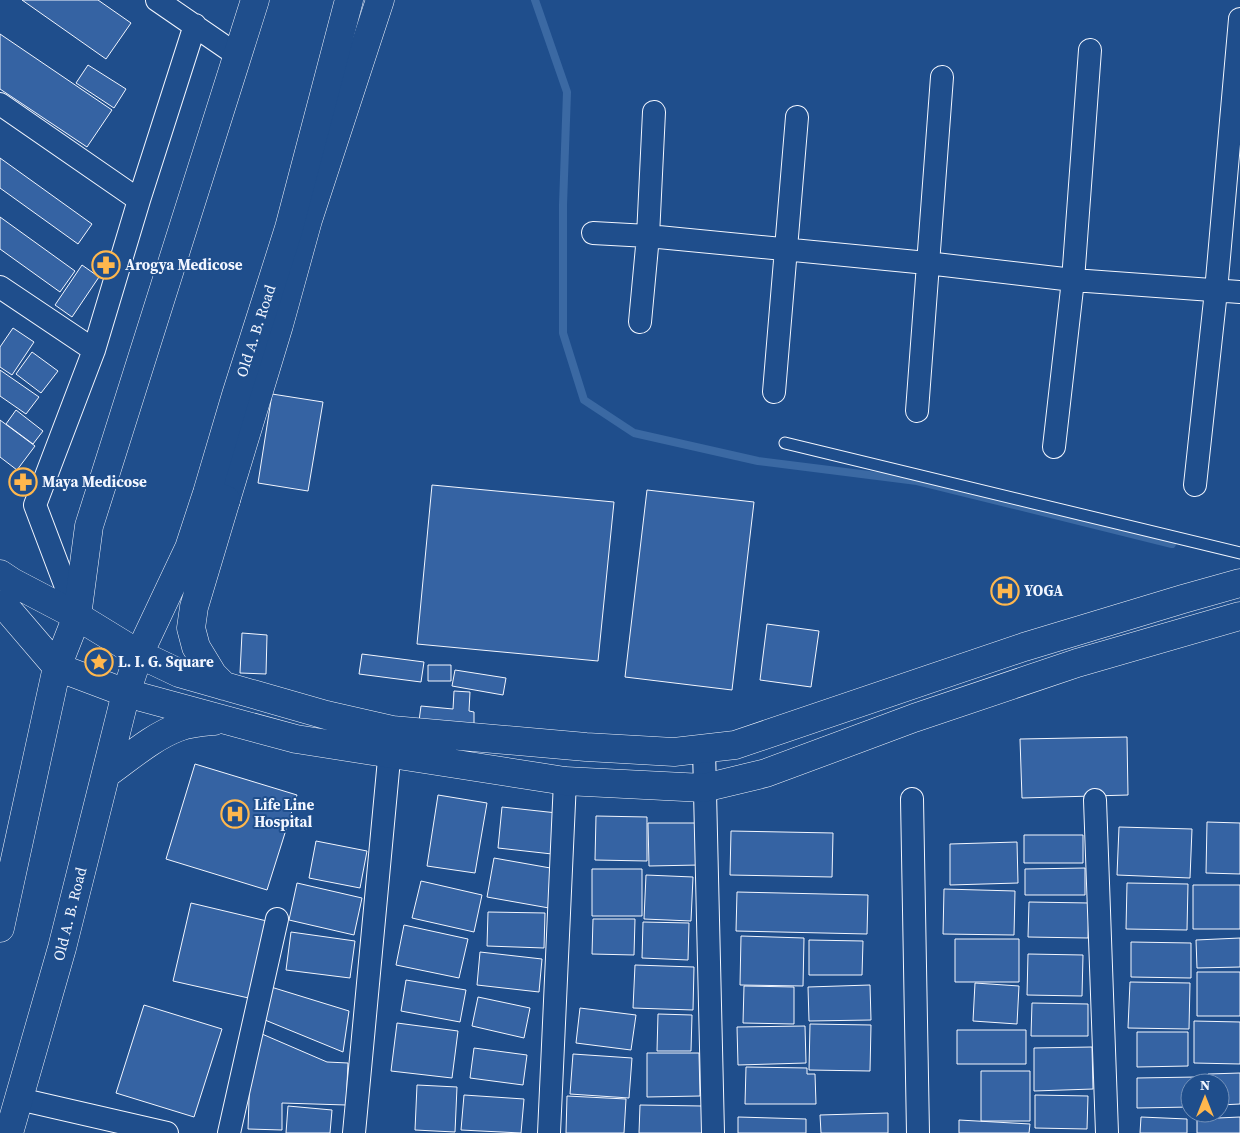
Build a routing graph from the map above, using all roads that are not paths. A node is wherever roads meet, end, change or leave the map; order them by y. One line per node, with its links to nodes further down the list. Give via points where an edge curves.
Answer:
1 (157, 0): 6 (street)
2 (255, 0): 8 (main road)
3 (349, 0): 29 (main road, Old A. B. Road, via 289,228 236,395)
4 (380, 0): 29 (main road, via 308,220 279,324)
5 (1240, 19): 20 (street)
6 (195, 25): 8 (street); 13 (street)
7 (1090, 50): 18 (street)
8 (238, 55): 34 (main road, via 89,526)
9 (942, 77): 17 (street)
10 (0, 104): 13 (street)
11 (654, 112): 15 (street)
12 (797, 117): 16 (street)
13 (139, 200): 23 (street)
14 (593, 233): 15 (street)
15 (648, 236): 16 (street); 22 (street)
16 (786, 250): 17 (street); 24 (street)
17 (927, 263): 18 (street); 25 (street)
18 (1073, 280): 20 (street); 27 (street)
19 (0, 287): 23 (street)
20 (1216, 290): 21 (street); 28 (street)
21 (1240, 292)
22 (640, 322)
23 (94, 350): 34 (street, via 35,505)
24 (774, 392)
25 (917, 411)
26 (786, 443): 30 (lane)
27 (1054, 447)
28 (1195, 485)
29 (217, 497): 36 (main road, Old A. B. Road); 38 (main road, via 191,628 196,647 213,675)
30 (1240, 553)
31 (0, 574): 34 (main road)
32 (1240, 583): 42 (main road, via 1024,647 736,745)
33 (0, 605): 37 (main road)
34 (77, 616): 36 (main road); 37 (main road)
35 (1240, 616): 45 (main road, via 1077,663 914,718 766,773)
36 (139, 654): 38 (main road, via 179,673); 39 (main road)
37 (57, 666): 39 (main road); 49 (main road)
38 (224, 686): 41 (main road, via 326,715)
39 (126, 693): 40 (main road); 43 (main road, Old A. B. Road)
40 (223, 719): 41 (main road, via 296,739); 43 (main road, via 174,729)
41 (391, 742): 42 (main road, via 674,752); 44 (main road); 56 (street)
42 (704, 749): 45 (street)
43 (106, 774): 52 (main road, Old A. B. Road)
44 (566, 781): 45 (main road); 57 (street)
45 (704, 788): 58 (street)
46 (912, 799): 59 (street)
47 (1095, 800): 60 (street)
48 (0, 841): 49 (main road)
49 (8, 893): 51 (main road)
50 (278, 919): 55 (street)
51 (0, 928)
52 (19, 1099): 53 (main road, Old A. B. Road); 54 (street)
53 (9, 1133)
54 (167, 1133)
55 (229, 1133)
56 (354, 1133)
57 (549, 1133)
58 (713, 1133)
59 (918, 1133)
60 (1108, 1133)

